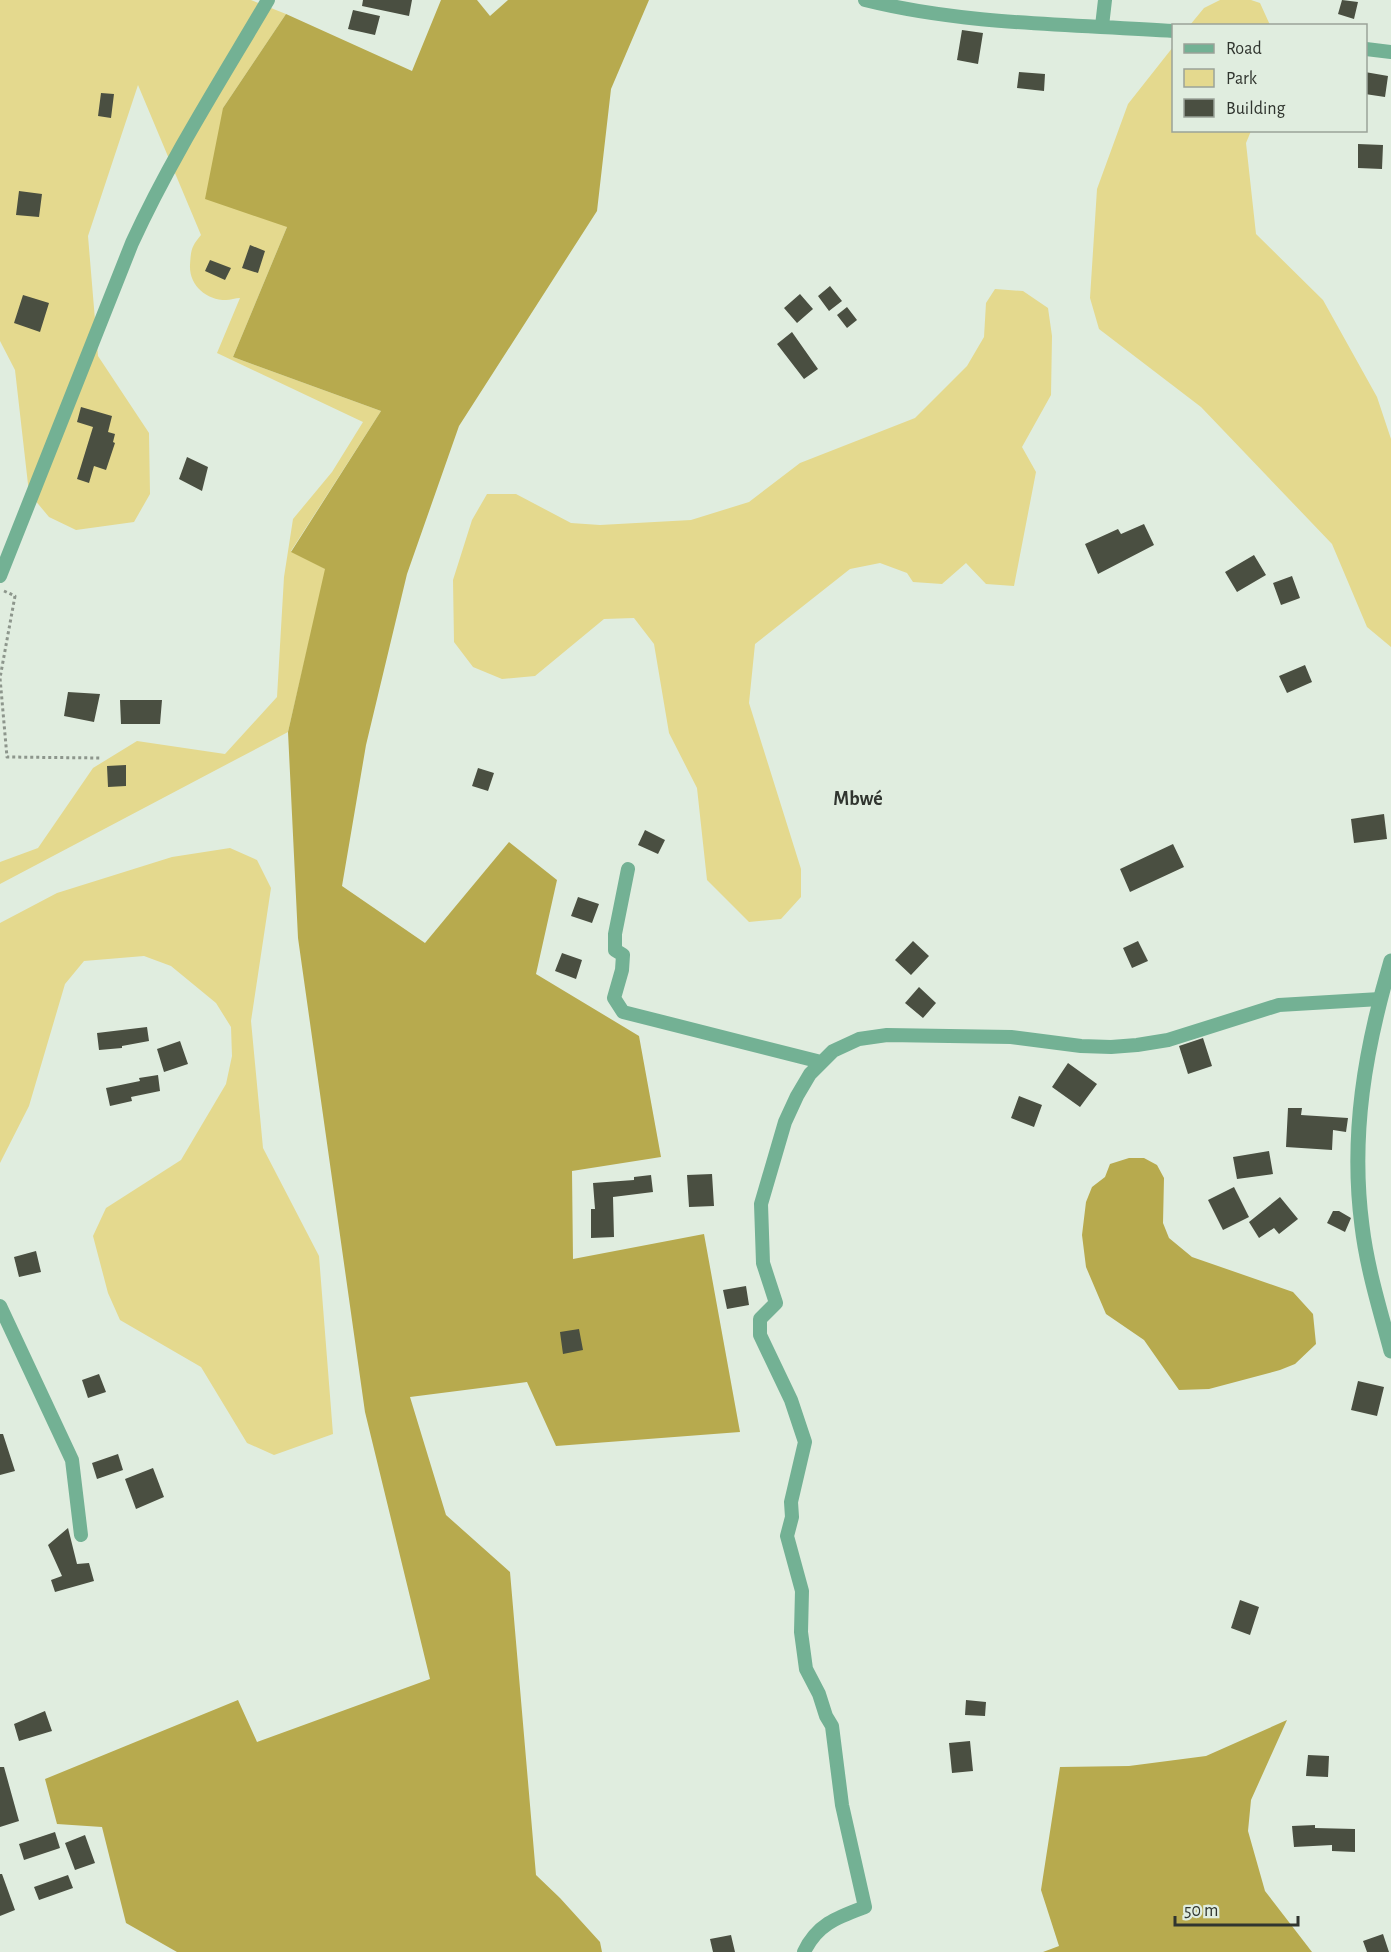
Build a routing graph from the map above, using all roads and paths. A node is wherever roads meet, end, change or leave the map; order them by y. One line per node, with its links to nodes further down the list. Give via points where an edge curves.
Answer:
1 (268, 0): 8 (street, via 149,206)
2 (865, 0): 4 (street, via 950,16)
3 (1105, 0): 4 (street)
4 (1102, 26): 5 (street)
5 (1172, 31)
6 (1367, 49): 7 (street)
7 (1391, 52)
8 (0, 576)
9 (0, 589): 10 (path, via 15,596 0,678 7,758)
10 (100, 758)
11 (628, 869): 14 (street, via 615,934 615,950 623,955 614,998 623,1012)
12 (1391, 961): 13 (street)
13 (1380, 999): 14 (street, via 1279,1005 1168,1040 1120,1047 1011,1037 887,1035 860,1039 833,1051); 16 (street, via 1360,1107 1357,1150 1362,1228)
14 (821, 1062): 18 (street, via 801,1088 785,1122 761,1204 763,1263 776,1303 760,1319 760,1335 791,1400 805,1442 787,1536 802,1592 801,1632 806,1669 832,1726 842,1805 865,1907 830,1920 809,1941)
15 (0, 1306): 17 (street, via 72,1460)
16 (1391, 1351)
17 (81, 1535)
18 (804, 1952)

